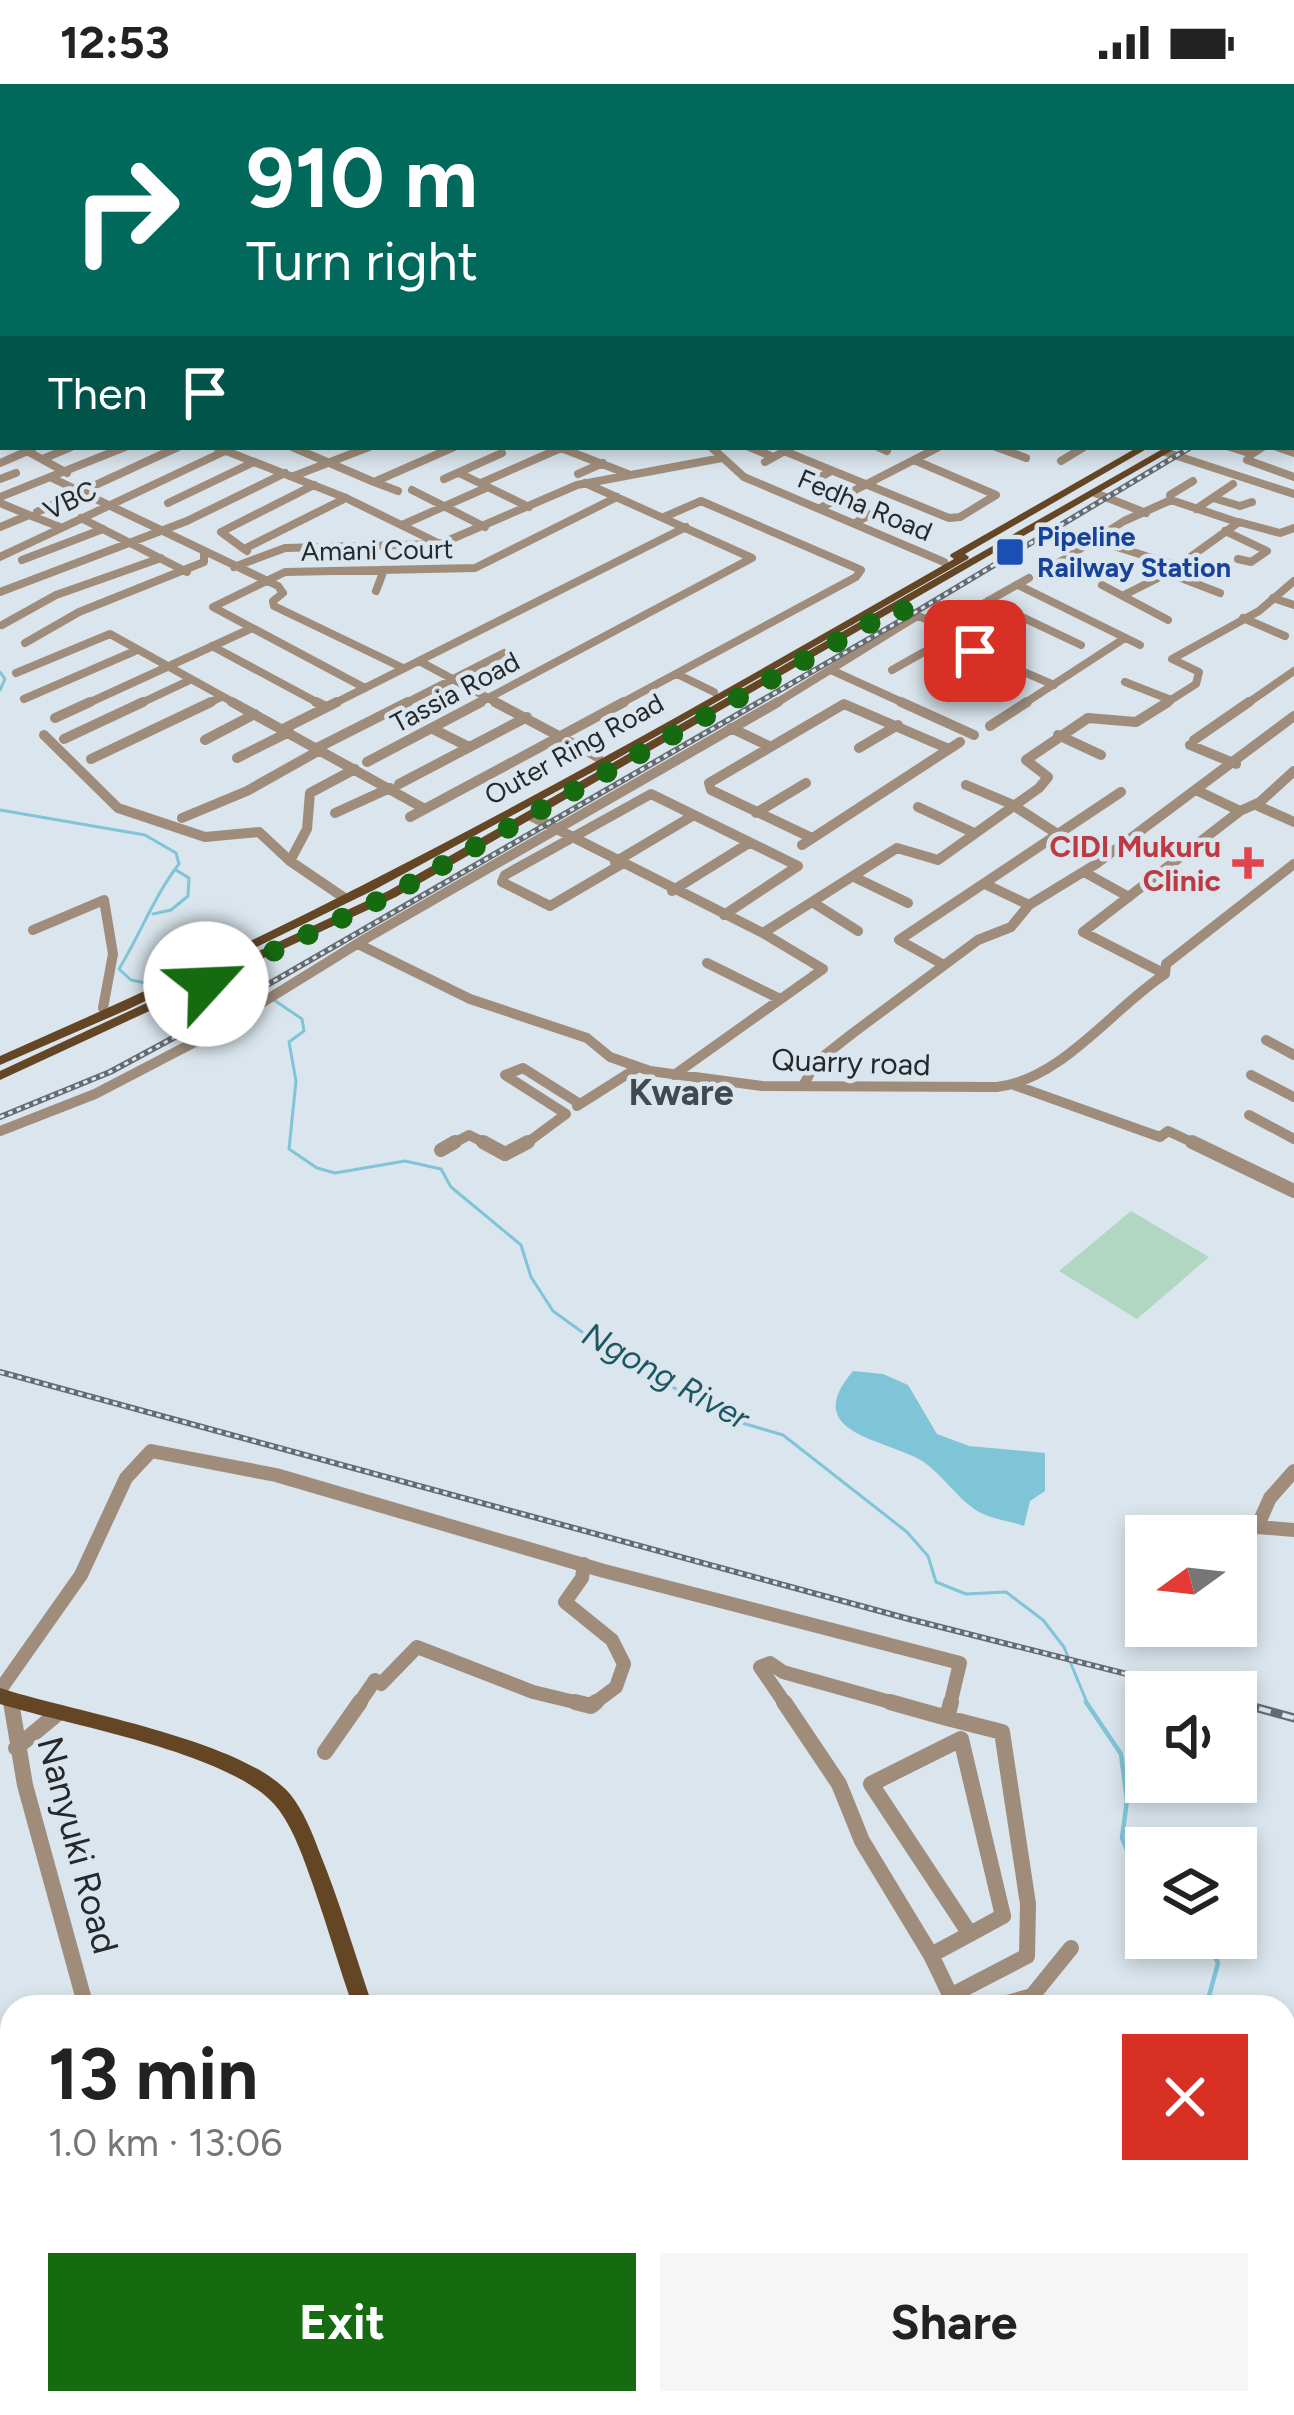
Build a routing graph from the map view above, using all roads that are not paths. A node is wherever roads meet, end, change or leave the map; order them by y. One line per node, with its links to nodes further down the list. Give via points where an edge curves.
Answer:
1 (64, 450): 30 (street)
2 (118, 450): 42 (street)
3 (171, 450): 60 (street)
4 (218, 450): 70 (street, VBC)
5 (222, 450): 36 (street)
6 (297, 450): 39 (street)
7 (362, 450): 39 (street)
8 (447, 450): 52 (street)
9 (553, 450): 56 (street)
10 (565, 450): 28 (street)
11 (589, 450): 28 (street)
12 (714, 450): 31 (street, Fedha Road)
13 (754, 450): 14 (street, via 769,460)
14 (786, 450)
15 (790, 450): 40 (street)
16 (933, 450): 34 (street)
17 (1004, 450): 32 (street)
18 (1079, 450): 35 (street)
19 (1140, 450): 73 (main road)
20 (1161, 450): 73 (main road, Outer Ring Road)
21 (1162, 450): 61 (main road, Outer Ring Road)
22 (1170, 450): 38 (street)
23 (1204, 450): 38 (street)
24 (1239, 450): 29 (street)
25 (1258, 450): 29 (street)
26 (27, 451): 30 (street); 33 (street)
27 (502, 453): 43 (street)
28 (582, 454): 37 (street)
29 (1252, 454): 46 (street, via 1248,461)
30 (45, 458): 42 (street)
31 (722, 458): 44 (street); 74 (street, Fedha Road, via 744,477)
32 (1026, 458)
33 (0, 460)
34 (914, 460): 57 (street); 57 (street, via 996,495 949,518)
35 (1061, 460)
36 (254, 463): 45 (street); 68 (street)
37 (602, 463): 44 (street); 48 (street)
38 (1201, 463): 62 (street)
39 (328, 464): 45 (street); 52 (street)
40 (832, 471): 53 (street); 57 (street)
41 (16, 472): 49 (street)
42 (67, 473): 47 (street)
43 (459, 473): 50 (street); 56 (street)
44 (629, 474): 48 (street)
45 (289, 475): 55 (street); 92 (street)
46 (1294, 477)
47 (52, 478): 60 (street); 66 (street)
48 (582, 478): 63 (street); 72 (street)
49 (0, 479)
50 (444, 479)
51 (1192, 481): 67 (street)
52 (374, 482): 59 (street)
53 (812, 482)
54 (1234, 484): 65 (street)
55 (314, 485): 64 (street); 97 (street, via 221,532)
56 (484, 485): 71 (street); 72 (street)
57 (866, 485): 74 (street)
58 (412, 490): 71 (street)
59 (398, 491)
60 (80, 492): 70 (street); 77 (street)
61 (1095, 493): 80 (street); 126 (main road, Outer Ring Road)
62 (1294, 494)
63 (616, 497): 81 (street); 108 (street, Amani Court, via 475,568)
64 (346, 498): 76 (street); 97 (street)
65 (1214, 498): 69 (street); 75 (street)
66 (0, 500): 77 (street)
67 (1171, 500): 75 (street); 80 (street)
68 (168, 502)
69 (1252, 502)
70 (106, 506): 82 (street, VBC); 92 (street)
71 (446, 506): 85 (street); 88 (street)
72 (529, 507): 88 (street)
73 (1046, 507): 104 (main road); 216 (main road, Outer Ring Road)
74 (820, 508): 84 (street, Fedha Road)
75 (1196, 508): 83 (street)
76 (370, 509): 78 (street); 85 (street)
77 (33, 513): 86 (street); 87 (street)
78 (358, 514)
79 (871, 514): 84 (street)
80 (1147, 514): 94 (street)
81 (664, 517): 89 (street); 151 (street, via 701,501 861,570)
82 (80, 518): 87 (street, VBC); 91 (street)
83 (1239, 522): 90 (street, via 1282,534); 93 (street)
84 (855, 523): 104 (street, Fedha Road)
85 (402, 525): 96 (street)
86 (0, 527)
87 (60, 527): 99 (street, VBC)
88 (485, 527): 96 (street)
89 (686, 527): 143 (street); 159 (street, Tassia Road, via 751,561)
90 (1294, 528)
91 (103, 529): 95 (street); 103 (street)
92 (161, 531): 95 (street); 98 (street)
93 (1225, 531): 102 (street, via 1267,551 1251,562); 105 (street)
94 (1091, 539): 105 (street); 111 (street, via 1051,567)
95 (131, 544): 101 (street); 119 (street)
96 (440, 544): 100 (street, via 285,548)
97 (244, 549): 100 (street)
98 (204, 553): 106 (street); 109 (street, via 204,562)
99 (0, 557)
100 (257, 557): 106 (street)
101 (161, 558): 109 (street); 124 (street)
102 (1238, 559)
103 (22, 560)
104 (944, 562): 157 (main road)
105 (1178, 566): 110 (street)
106 (234, 567): 113 (street)
107 (384, 570): 108 (street, Amani Court); 113 (street, Amani Court, via 290,572); 118 (street)
108 (424, 570): 117 (street)
109 (187, 572): 127 (street)
110 (1168, 573): 120 (street); 121 (street)
111 (1078, 574)
112 (1029, 578): 115 (street)
113 (268, 580): 133 (street, via 213,607); 146 (street, via 283,592 274,606)
114 (1292, 584): 122 (street)
115 (1018, 585): 123 (street); 135 (street)
116 (1102, 585): 121 (street)
117 (423, 588)
118 (376, 591)
119 (0, 592)
120 (1220, 593)
121 (1124, 595): 130 (street)
122 (1273, 598): 125 (street); 129 (street)
123 (988, 601): 132 (street); 138 (street)
124 (45, 604): 127 (street); 131 (street)
125 (1294, 605)
126 (897, 608): 128 (street); 204 (main road, Outer Ring Road)
127 (74, 616): 137 (street)
128 (917, 616): 132 (street); 147 (street)
129 (1243, 618): 134 (street); 162 (street, via 1172,659 1200,677)
130 (1168, 620)
131 (2, 625)
132 (944, 626): 136 (street)
133 (250, 629): 140 (street); 156 (street)
134 (1285, 636)
135 (1125, 638): 139 (street); 155 (street)
136 (947, 639): 144 (street); 148 (street)
137 (25, 643)
138 (1081, 645)
139 (1140, 645)
140 (212, 646): 145 (street); 163 (street)
141 (135, 651): 145 (street); 150 (street, via 106,634); 161 (street)
142 (504, 652): 152 (street)
143 (419, 661): 146 (street); 152 (street)
144 (1003, 662): 155 (street); 160 (street)
145 (166, 667): 153 (street); 167 (street)
146 (403, 668): 156 (street)
147 (831, 670): 171 (street); 174 (street)
148 (892, 670)
149 (1294, 671): 188 (street, via 1192,742)
150 (16, 673)
151 (677, 674): 157 (street); 176 (street)
152 (454, 679): 159 (street); 182 (street)
153 (190, 680): 158 (street); 177 (street)
154 (1125, 682): 162 (street)
155 (1054, 686): 169 (street)
156 (365, 688): 163 (street)
157 (714, 692): 185 (main road)
158 (221, 697): 164 (street); 186 (street)
159 (490, 697): 166 (street); 170 (street, Tassia Road)
160 (948, 698)
161 (24, 699)
162 (1171, 700): 175 (street, via 1136,722 1093,717)
163 (326, 707): 172 (street)
164 (255, 714): 172 (street); 178 (street)
165 (1294, 716): 188 (street)
166 (527, 717): 176 (street); 180 (street)
167 (55, 718)
168 (898, 725): 179 (street, via 844,704); 181 (street); 201 (street, via 955,745 807,841)
169 (990, 726)
170 (431, 728): 180 (street); 187 (street, Tassia Road)
171 (731, 728): 179 (street); 208 (street)
172 (286, 730): 182 (street); 184 (street)
173 (44, 735): 213 (street, via 106,802 205,837 259,832)
174 (974, 735)
175 (1058, 735): 183 (street); 198 (street, via 1026,760 1048,779)
176 (561, 736): 185 (street); 199 (street)
177 (64, 739)
178 (206, 740)
179 (769, 746): 201 (street, via 708,787)
180 (469, 747): 193 (street)
181 (859, 748)
182 (319, 749): 189 (street); 206 (street)
183 (1101, 755)
184 (237, 758)
185 (598, 758): 216 (main road)
186 (91, 759)
187 (367, 762)
188 (1236, 764): 194 (street)
189 (355, 769): 193 (street); 213 (street, via 310,793 307,830)
190 (1294, 770): 196 (street)
191 (806, 783): 201 (street)
192 (966, 785): 198 (street)
193 (394, 786): 199 (street); 202 (street)
194 (1196, 790): 200 (street); 217 (street)
195 (1120, 791): 210 (street)
196 (1256, 805): 200 (street); 207 (street)
197 (917, 806): 209 (street)
198 (1013, 808): 209 (street); 210 (street)
199 (425, 809): 205 (street)
200 (1240, 811): 222 (street)
201 (756, 812)
202 (335, 813)
203 (694, 815): 211 (street, via 647,794); 212 (street); 214 (street)
204 (531, 816): 208 (street); 247 (main road, Outer Ring Road, via 392,894)
205 (410, 817)
206 (182, 818)
207 (1294, 822)
208 (555, 831): 211 (street); 232 (street)
209 (972, 832): 218 (street, via 938,860 897,848)
210 (1056, 833): 219 (street)
211 (570, 839): 214 (street); 214 (street, via 505,875 503,884 550,906)
212 (749, 843): 220 (street); 226 (street, via 799,868)
213 (290, 861): 221 (street)
214 (618, 863): 220 (street)
215 (1294, 864): 235 (street, via 1166,964)
216 (399, 870): 221 (main road); 231 (main road, Outer Ring Road)
217 (1084, 872): 222 (street); 225 (street)
218 (854, 877): 223 (street); 224 (street)
219 (987, 885): 225 (street); 234 (street, via 899,940)
220 (672, 891): 226 (street)
221 (343, 896): 230 (main road)
222 (1129, 897): 235 (street, via 1083,934)
223 (812, 902): 228 (street); 229 (street)
224 (908, 903)
225 (1029, 905): 234 (street, via 1011,927)
226 (724, 915): 229 (street)
227 (32, 930): 239 (street, via 104,900 113,921)
228 (858, 931)
229 (763, 933): 237 (street, via 823,966)
230 (243, 944): 231 (main road); 236 (main road)
231 (262, 944): 236 (main road, Outer Ring Road)
232 (358, 944): 244 (street, Quarry road, via 470,999 587,1038 595,1052); 254 (street, via 216,1031 95,1094)
233 (707, 963): 237 (street)
234 (944, 965): 249 (street, via 816,1062)
235 (1165, 974): 248 (street)
236 (181, 977): 238 (main road, Outer Ring Road)
237 (780, 999): 245 (street)
238 (123, 1002): 239 (main road); 243 (main road, Outer Ring Road)
239 (103, 1008): 241 (main road)
240 (1266, 1040): 242 (street)
241 (0, 1052)
242 (1294, 1055)
243 (0, 1061)
244 (637, 1068): 245 (street, Quarry road); 251 (street)
245 (674, 1075): 249 (street, Quarry road)
246 (1251, 1076): 250 (street)
247 (0, 1080)
248 (1014, 1085): 249 (street, Quarry road, via 855,1092); 257 (street, via 1160,1136 1168,1131)
249 (803, 1086)
250 (1294, 1097)
251 (580, 1105): 252 (street); 252 (street, via 523,1068 505,1076)
252 (566, 1114): 256 (street, via 514,1153 469,1135)
253 (1249, 1114): 255 (street)
254 (0, 1131)
255 (1294, 1139)
256 (442, 1150)
257 (1294, 1191)
258 (1294, 1472): 259 (street)
259 (1257, 1525)
260 (1257, 1527): 261 (street)
261 (1294, 1530)
262 (584, 1564): 263 (street, via 276,1475 151,1450); 265 (street, via 960,1663); 267 (street, via 565,1602 612,1640 624,1664 616,1687 591,1706 417,1647 381,1684 375,1680)
263 (4, 1695): 264 (main road); 266 (street, Nanyuki Road)
264 (58, 1713): 266 (street); 272 (main road, via 266,1783 300,1830)
265 (946, 1718): 270 (street, via 770,1663 760,1667 839,1784 862,1841); 274 (street, via 1002,1732 1028,1904 1027,1956)
266 (16, 1748): 271 (street, Nanyuki Road)
267 (325, 1752)
268 (970, 1935): 268 (street, via 1003,1916 961,1738 871,1784); 270 (street)
269 (1071, 1948): 275 (street)
270 (931, 1955): 273 (street)
271 (83, 1995)
272 (359, 1995)
273 (950, 1995)
274 (963, 1995)
275 (1033, 1995)

